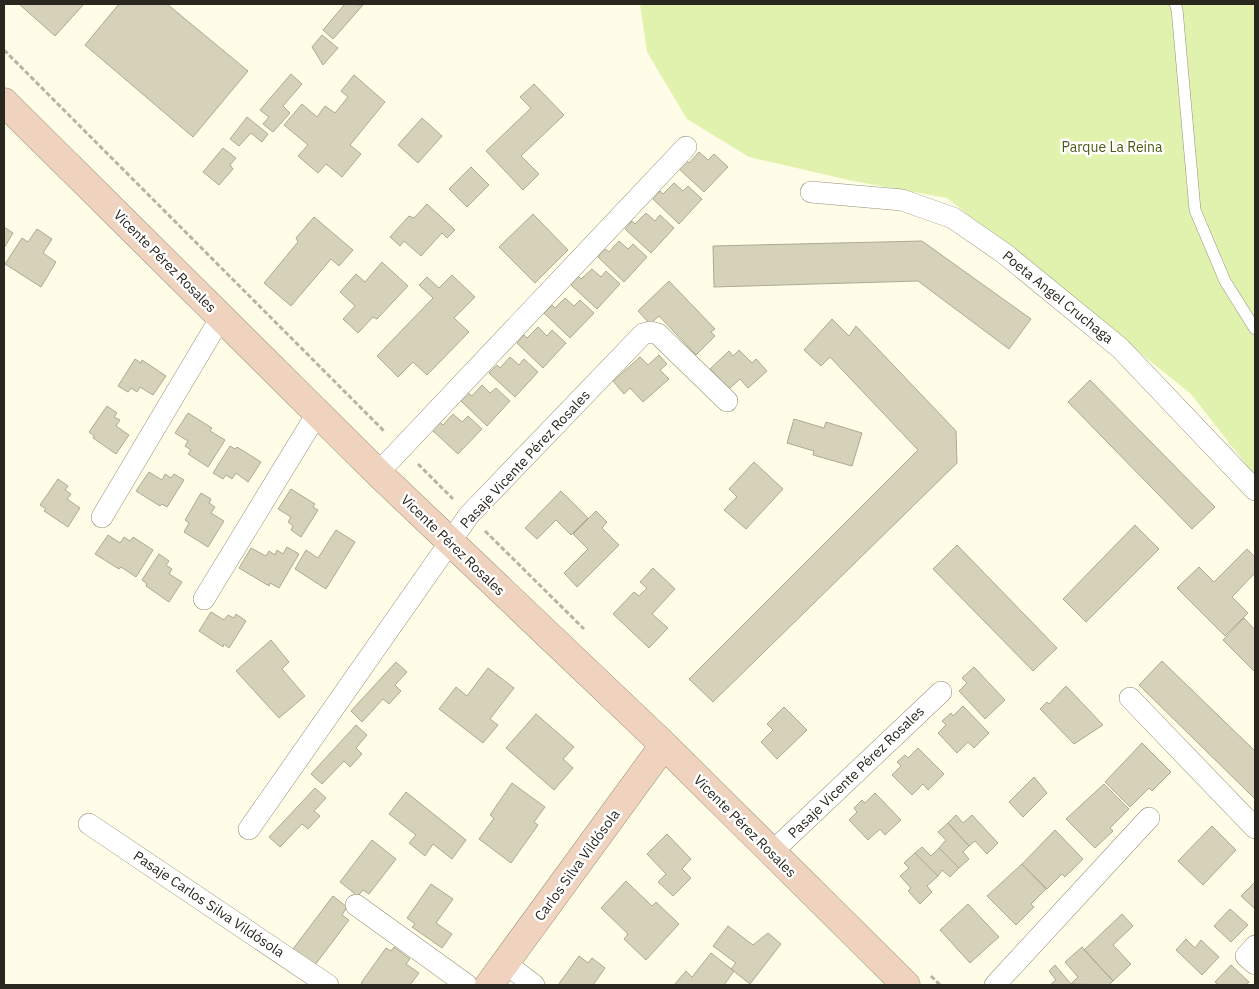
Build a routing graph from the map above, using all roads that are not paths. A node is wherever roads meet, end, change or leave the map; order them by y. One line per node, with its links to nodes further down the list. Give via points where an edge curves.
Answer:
1 (1174, 4): 6 (lane, via 1195,210 1225,281)
2 (4, 102): 5 (main road, Vicente Pérez Rosales)
3 (686, 147): 9 (street)
4 (811, 192): 10 (street, Poeta Angel Cruchaga, via 902,200 953,218 1005,254 1120,348)
5 (221, 317): 8 (main road, Vicente Pérez Rosales); 11 (street)
6 (1255, 329)
7 (726, 401): 12 (street, Pasaje Vicente Pérez Rosales, via 658,334 642,334 469,515)
8 (318, 412): 9 (main road, Vicente Pérez Rosales); 13 (street)
9 (378, 473): 12 (main road, Vicente Pérez Rosales)
10 (1255, 490)
11 (102, 517)
12 (450, 543): 16 (main road, Vicente Pérez Rosales); 20 (street, Pasaje Vicente Pérez Rosales)
13 (204, 599)
14 (941, 692): 21 (street, Pasaje Vicente Pérez Rosales)
15 (1130, 698): 19 (street)
16 (664, 745): 21 (main road, Vicente Pérez Rosales); 24 (main road, Carlos Silva Vildósola)
17 (1149, 818): 31 (street)
18 (89, 824): 26 (street, Pasaje Carlos Silva Vildósola)
19 (1255, 828)
20 (249, 829)
21 (772, 852): 30 (main road, Vicente Pérez Rosales)
22 (356, 905): 27 (street)
23 (1255, 946): 25 (street, via 1246,956)
24 (505, 963): 28 (main road, Carlos Silva Vildósola); 29 (street)
25 (1255, 964)
26 (328, 985)
27 (467, 985)
28 (489, 985)
29 (534, 985)
30 (906, 985)
31 (995, 985)

